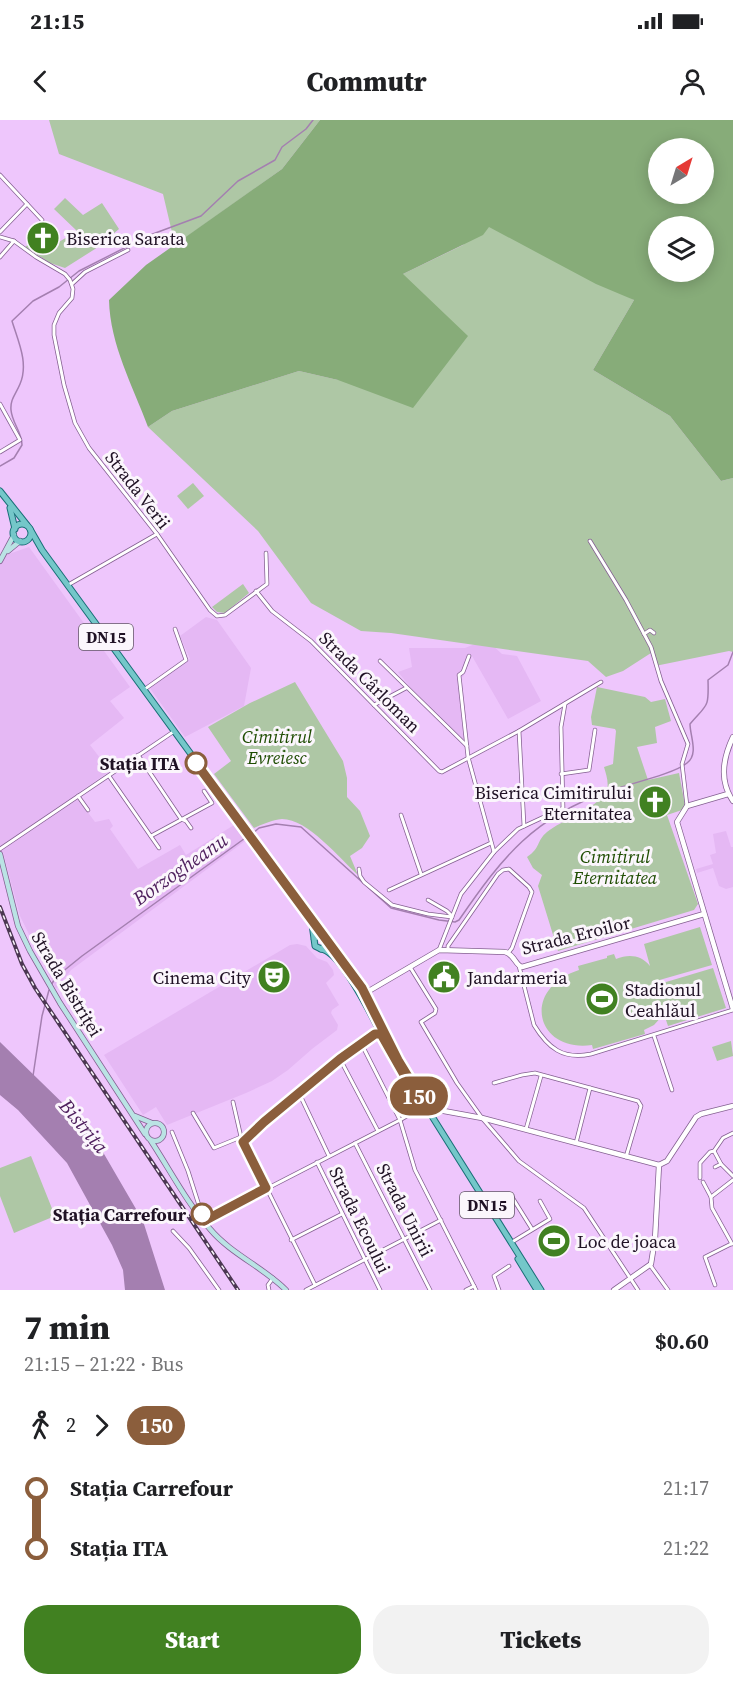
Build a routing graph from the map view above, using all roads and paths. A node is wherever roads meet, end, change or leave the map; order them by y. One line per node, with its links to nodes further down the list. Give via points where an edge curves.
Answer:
1 (0, 175): 2 (street)
2 (27, 204): 3 (street); 4 (street)
3 (42, 220)
4 (0, 230)
5 (0, 237): 6 (street)
6 (14, 242): 8 (street); 9 (street)
7 (128, 250): 9 (street)
8 (0, 257)
9 (70, 280): 16 (street, Strada Verii, via 72,298 59,313 54,335 75,423 89,448)
10 (0, 404): 11 (street, via 20,440)
11 (0, 452)
12 (0, 491): 13 (main road, DN15)
13 (9, 503): 14 (main road, DN15); 15 (main road, DN15)
14 (29, 528): 15 (main road, via 20,525); 17 (main road, via 31,534); 19 (main road, DN15)
15 (14, 532): 17 (main road, DN15); 21 (main road)
16 (157, 534): 23 (street); 24 (street, Strada Verii, via 217,616 230,612)
17 (24, 541): 19 (main road, DN15); 21 (main road)
18 (590, 541): 27 (street)
19 (42, 550): 23 (main road, DN15)
20 (266, 554): 24 (street, Strada Verii, via 267,584)
21 (4, 555): 22 (main road)
22 (0, 561)
23 (68, 585): 32 (main road, DN15)
24 (256, 591): 34 (street, Strada Cârloman)
25 (175, 629): 32 (street, via 186,660)
26 (654, 633): 27 (street, via 650,630)
27 (644, 634): 48 (street, via 688,744 682,764)
28 (469, 656): 39 (street, via 459,675)
29 (380, 661): 31 (street)
30 (601, 682): 33 (street)
31 (406, 688): 34 (street); 39 (street)
32 (143, 690): 37 (main road, DN15)
33 (565, 704): 36 (street); 42 (street)
34 (374, 705): 41 (street, Strada Cârloman, via 439,771)
35 (595, 730): 42 (street, via 589,770)
36 (519, 731): 41 (street); 52 (street)
37 (173, 732): 40 (street); 66 (main road, DN15)
38 (733, 736): 45 (street, via 724,763)
39 (467, 747): 41 (street)
40 (138, 755): 43 (street); 51 (street)
41 (468, 757): 55 (street)
42 (561, 774): 52 (street, via 563,808)
43 (109, 776): 46 (street); 54 (street)
44 (204, 791): 51 (street, via 212,803)
45 (728, 794): 47 (street); 48 (street)
46 (78, 796): 49 (street); 57 (street)
47 (733, 801)
48 (687, 806): 64 (street, via 678,827)
49 (88, 810)
50 (401, 815): 61 (street)
51 (182, 819): 53 (street); 54 (street)
52 (524, 826): 58 (street)
53 (191, 828)
54 (151, 836): 56 (street)
55 (491, 843): 58 (street); 61 (street)
56 (159, 848)
57 (0, 849)
58 (494, 852): 65 (street, via 466,887)
59 (0, 854): 91 (main road, Strada Bistriței, via 18,926 30,953)
60 (359, 869): 65 (street, via 364,882 392,905)
61 (421, 874): 62 (street)
62 (389, 890)
63 (428, 900): 65 (street)
64 (704, 914): 74 (street, Strada Eroilor); 77 (street)
65 (452, 918): 72 (street)
66 (312, 922): 67 (main road, DN15); 68 (main road, DN15)
67 (322, 935): 68 (main road); 69 (main road, DN15)
68 (314, 939): 70 (main road, DN15, via 315,946)
69 (327, 942): 70 (main road); 76 (main road, DN15)
70 (321, 949): 76 (main road, DN15, via 331,953)
71 (448, 949): 72 (street, Strada Eroilor); 73 (street, Strada Eroilor); 73 (street, via 498,874 509,869 532,892)
72 (439, 950): 75 (street, Strada Eroilor)
73 (508, 953): 74 (street, Strada Eroilor)
74 (519, 966): 79 (street, via 534,1024 542,1038 557,1050 581,1056)
75 (410, 967): 76 (street, Strada Eroilor); 92 (street, via 436,1009 421,1022)
76 (363, 994): 78 (main road, DN15); 88 (main road, DN15)
77 (733, 1009): 79 (street)
78 (381, 1034): 80 (street); 88 (main road, DN15)
79 (654, 1036): 85 (street)
80 (361, 1043): 81 (street); 93 (street)
81 (340, 1059): 86 (street); 96 (street)
82 (541, 1076): 83 (street, via 535,1073); 84 (street); 95 (street)
83 (494, 1083)
84 (590, 1088): 105 (street); 108 (street, via 641,1104)
85 (672, 1090)
86 (299, 1093): 103 (street); 107 (street)
87 (233, 1102): 101 (street)
88 (424, 1106): 92 (street); 93 (street); 120 (main road, DN15); 146 (main road, DN15)
89 (733, 1106): 112 (street, via 696,1117 667,1161)
90 (193, 1113): 101 (street, via 214,1148)
91 (135, 1116): 94 (main road); 99 (main road, Strada Bistriței)
92 (482, 1119): 95 (street); 134 (street, via 515,1158 584,1208)
93 (400, 1120): 96 (street); 122 (street, via 411,1163)
94 (152, 1123): 99 (main road); 100 (main road, via 162,1126)
95 (526, 1130): 105 (street)
96 (378, 1131): 104 (street)
97 (172, 1132): 123 (street)
98 (733, 1133): 106 (street, via 723,1138)
99 (145, 1134): 102 (main road)
100 (163, 1137): 102 (main road); 109 (main road)
101 (241, 1137): 103 (street)
102 (151, 1141): 109 (main road)
103 (243, 1142): 117 (street)
104 (356, 1143): 107 (street); 126 (street, Strada Unirii)
105 (576, 1143): 108 (street)
106 (714, 1151): 111 (street); 114 (street, via 699,1164)
107 (329, 1156): 110 (street)
108 (626, 1157): 112 (street)
109 (162, 1158): 123 (main road)
110 (317, 1162): 117 (street); 121 (street, Strada Ecoului)
111 (721, 1164): 113 (street); 115 (street)
112 (658, 1165): 131 (street)
113 (715, 1167)
114 (700, 1178)
115 (733, 1178): 118 (street)
116 (703, 1182): 118 (street)
117 (266, 1188): 123 (street); 127 (street)
118 (711, 1197): 129 (street, via 712,1208)
119 (540, 1201): 124 (street, via 549,1219)
120 (490, 1209): 124 (street, via 512,1197); 128 (main road, DN15)
121 (342, 1214): 127 (street); 130 (street, Strada Ecoului)
122 (441, 1220): 126 (street); 137 (street)
123 (204, 1221): 133 (main road, via 226,1245)
124 (532, 1229): 128 (street)
125 (173, 1231): 138 (street)
126 (404, 1238): 130 (street); 143 (street, Strada Unirii)
127 (291, 1240): 135 (street)
128 (511, 1242): 146 (main road, DN15)
129 (732, 1244): 136 (street, via 705,1257)
130 (365, 1258): 135 (street); 142 (street, Strada Ecoului)
131 (650, 1265): 134 (street); 149 (street)
132 (509, 1266): 145 (street, via 494,1276)
133 (273, 1278): 139 (street); 140 (main road)
134 (631, 1278): 147 (street); 148 (street)
135 (315, 1285): 141 (street)
136 (715, 1285)
137 (475, 1288): 144 (street)
138 (219, 1290)
139 (269, 1290)
140 (286, 1290)
141 (306, 1290)
142 (380, 1290)
143 (430, 1290)
144 (466, 1290)
145 (499, 1290)
146 (539, 1290)
147 (614, 1290)
148 (638, 1290)
149 (668, 1290)

